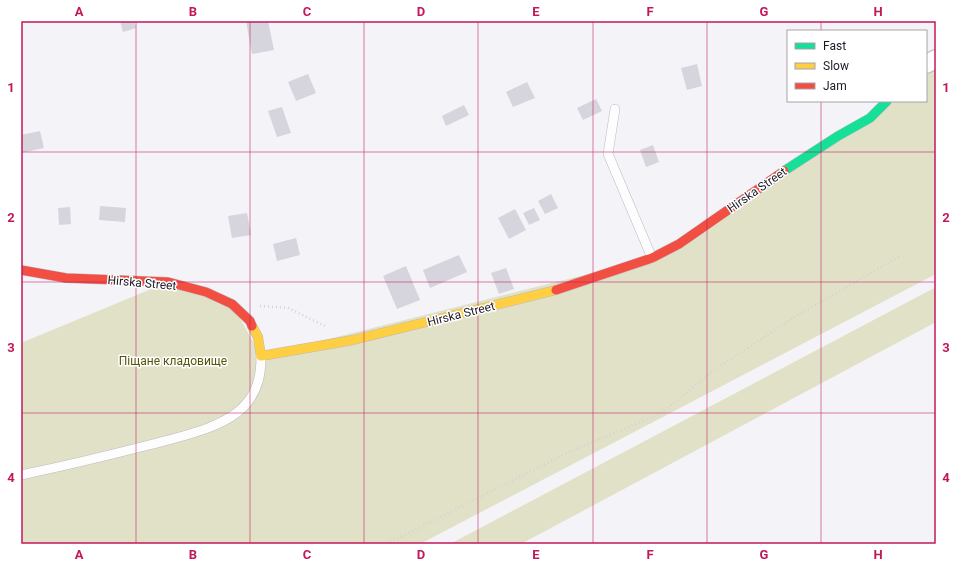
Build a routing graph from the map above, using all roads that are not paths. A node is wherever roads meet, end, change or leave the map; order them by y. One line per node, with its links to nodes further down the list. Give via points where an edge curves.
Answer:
1 (936, 59): 2 (street)
2 (927, 64)
3 (886, 102): 5 (street, Hirska Street, via 870,118 769,181 679,244)
4 (615, 109): 5 (lane, via 608,154)
5 (652, 258): 7 (street, Hirska Street, via 557,290 353,340)
6 (21, 270): 7 (street, Hirska Street, via 66,278 168,282 206,292 232,304 250,321 258,337)
7 (261, 356): 8 (lane, via 261,373 256,389 245,405 226,420 201,431 104,457)
8 (21, 475)

